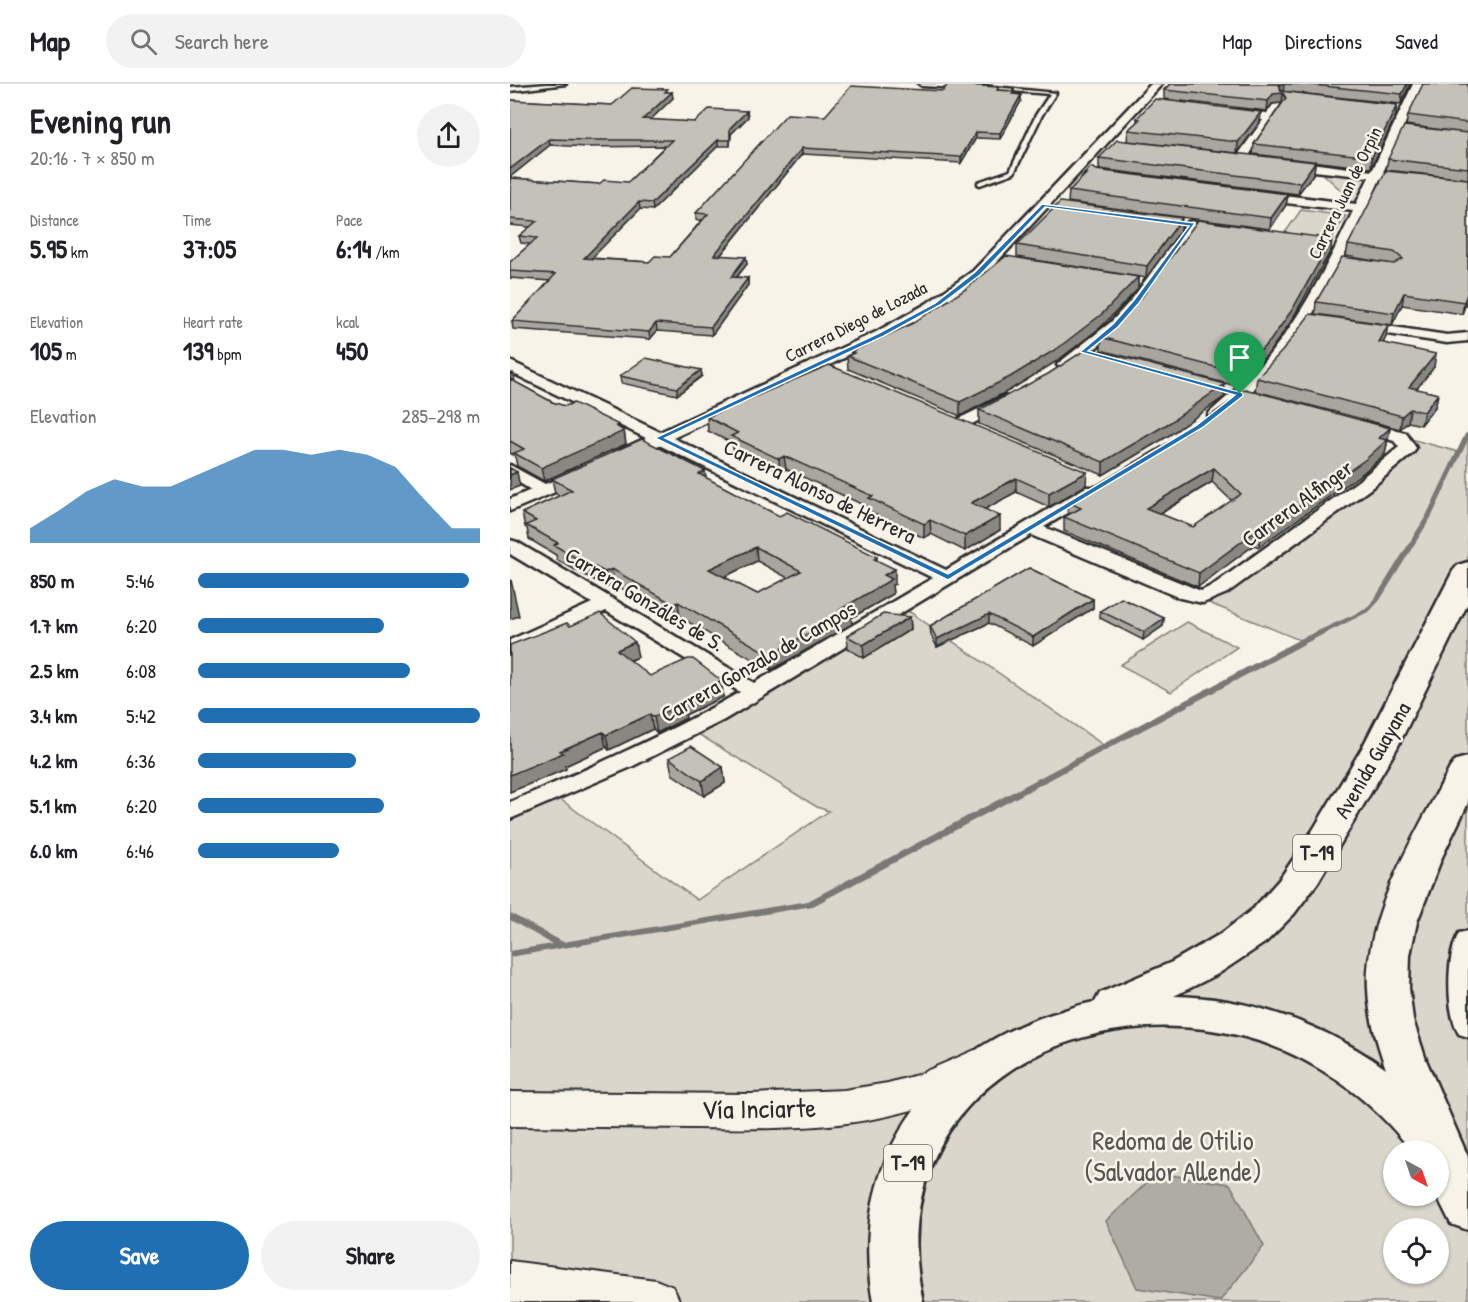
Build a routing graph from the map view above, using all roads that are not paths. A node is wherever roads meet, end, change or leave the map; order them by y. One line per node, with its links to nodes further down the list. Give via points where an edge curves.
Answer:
1 (563, 84): 8 (lane)
2 (922, 84): 6 (lane)
3 (1157, 84): 19 (street, Carrera Diego de Lozada, via 1146,103 1108,144)
4 (1293, 84): 10 (street, via 1290,98)
5 (1418, 84): 13 (street, Carrera Juan de Orpin, via 1400,110 1401,131)
6 (969, 86)
7 (981, 87): 15 (lane, via 1053,93 1012,172)
8 (510, 89)
9 (1223, 112): 10 (street)
10 (1270, 117): 11 (street)
11 (1241, 159)
12 (1274, 163): 13 (street)
13 (1375, 175): 14 (street); 17 (street, Carrera Juan de Orpin)
14 (1398, 177)
15 (980, 183)
16 (1246, 194): 17 (street)
17 (1360, 208): 31 (street, Carrera Juan de Orpin, via 1339,262 1308,319)
18 (1193, 225): 23 (street, via 1144,283 1116,325)
19 (991, 259): 20 (street); 25 (street, Carrera Diego de Lozada, via 978,274 937,304)
20 (1014, 263)
21 (1347, 325): 22 (street, via 1447,339)
22 (1466, 338)
23 (1083, 352): 24 (street); 27 (street)
24 (1106, 358)
25 (816, 364): 28 (street); 36 (street, Carrera Diego de Lozada)
26 (510, 366): 36 (street, Carrera Alonso de Herrera)
27 (1055, 371)
28 (838, 374)
29 (1218, 388): 31 (street)
30 (1022, 392): 35 (street, via 954,422)
31 (1240, 394): 32 (street); 34 (street)
32 (1262, 400)
33 (1349, 423): 43 (street, Carrera Alfinger, via 1392,434 1405,441 1408,448 1379,473 1203,597 1186,594)
34 (1200, 427)
35 (981, 433)
36 (659, 438): 37 (street, Carrera Diego de Lozada); 46 (street, Carrera Alonso de Herrera)
37 (614, 460)
38 (593, 469): 41 (street)
39 (510, 470): 41 (street)
40 (1084, 476): 43 (street, Carrera Gonzalo de Campos, via 1104,484)
41 (544, 490): 42 (street)
42 (510, 506)
43 (1031, 528): 46 (street, Carrera Gonzalo de Campos)
44 (510, 546): 47 (street, Carrera Gonzáles de S.)
45 (1468, 571): 54 (highway, Avenida Guayana / T-19, via 1384,742 1327,839 1282,903 1251,933 1209,960 1154,988)
46 (948, 578): 49 (street, Carrera Gonzalo de Campos)
47 (606, 604): 48 (street); 49 (street, Carrera Gonzáles de S.)
48 (510, 648)
49 (756, 693): 51 (street, Carrera Gonzalo de Campos, via 668,741)
50 (1468, 768): 58 (highway, T-19, via 1405,898 1394,930 1388,991 1404,1056)
51 (510, 811)
52 (1468, 940): 53 (street)
53 (1466, 974): 55 (street)
54 (1058, 1027): 56 (highway, T-19); 58 (highway, T-19, via 1090,1017 1159,1010 1216,1015 1297,1038 1359,1073 1388,1095 1413,1121)
55 (1468, 1027)
56 (998, 1056): 57 (street, Vía Inciarte, via 928,1088 844,1107 751,1111); 61 (highway, T-19, via 948,1098 912,1152 899,1184 893,1217 891,1252)
57 (510, 1109)
58 (1450, 1173)
59 (510, 1282): 60 (street)
60 (656, 1302)
61 (898, 1302)

